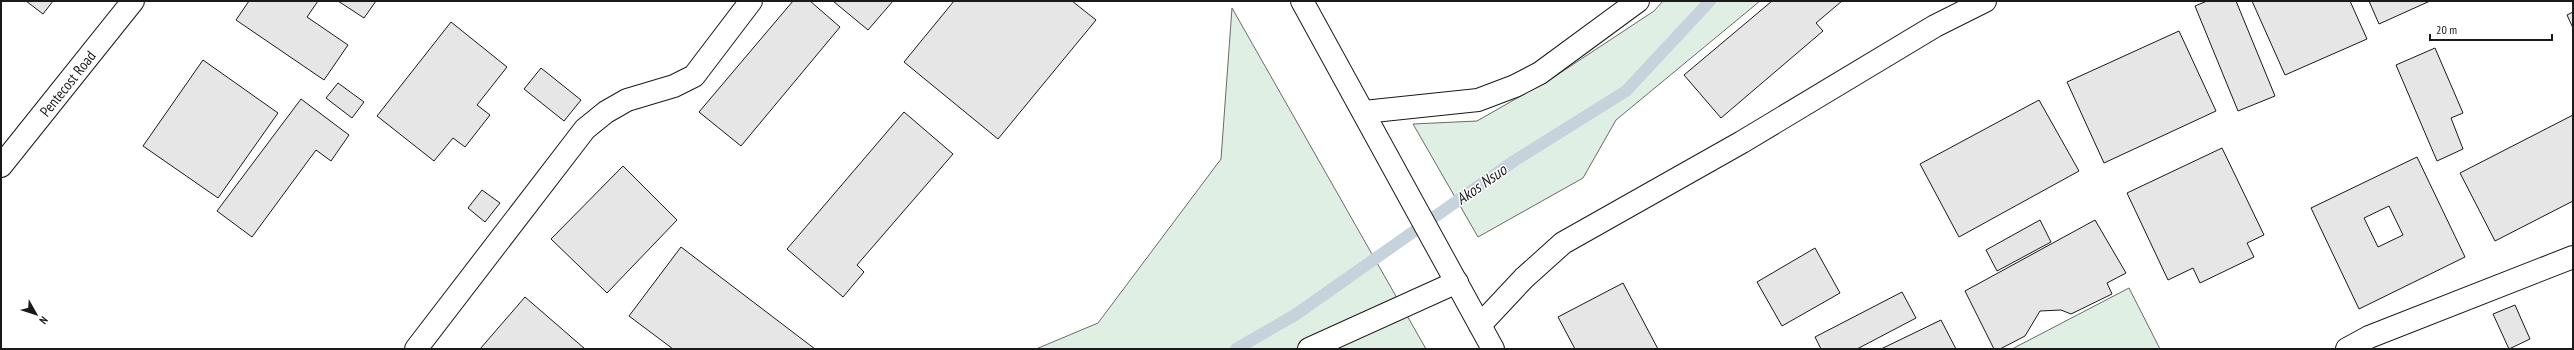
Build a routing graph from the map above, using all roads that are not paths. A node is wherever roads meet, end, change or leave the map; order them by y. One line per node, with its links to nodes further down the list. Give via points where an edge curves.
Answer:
1 (133, 1): 7 (street, Pentecost Road)
2 (751, 1): 11 (street, via 694,76 674,86 627,100 606,112 585,129)
3 (1302, 1): 6 (street)
4 (1638, 1): 6 (street, via 1540,73 1514,86 1478,100)
5 (1985, 1): 10 (street, via 1934,26 1742,142 1563,243 1524,278)
6 (1364, 112): 9 (street)
7 (1, 166)
8 (2573, 257): 14 (street, via 2369,337)
9 (1457, 282): 10 (street); 12 (street)
10 (1480, 325): 13 (street)
11 (416, 349)
12 (1310, 349)
13 (1493, 349)
14 (2347, 349)

